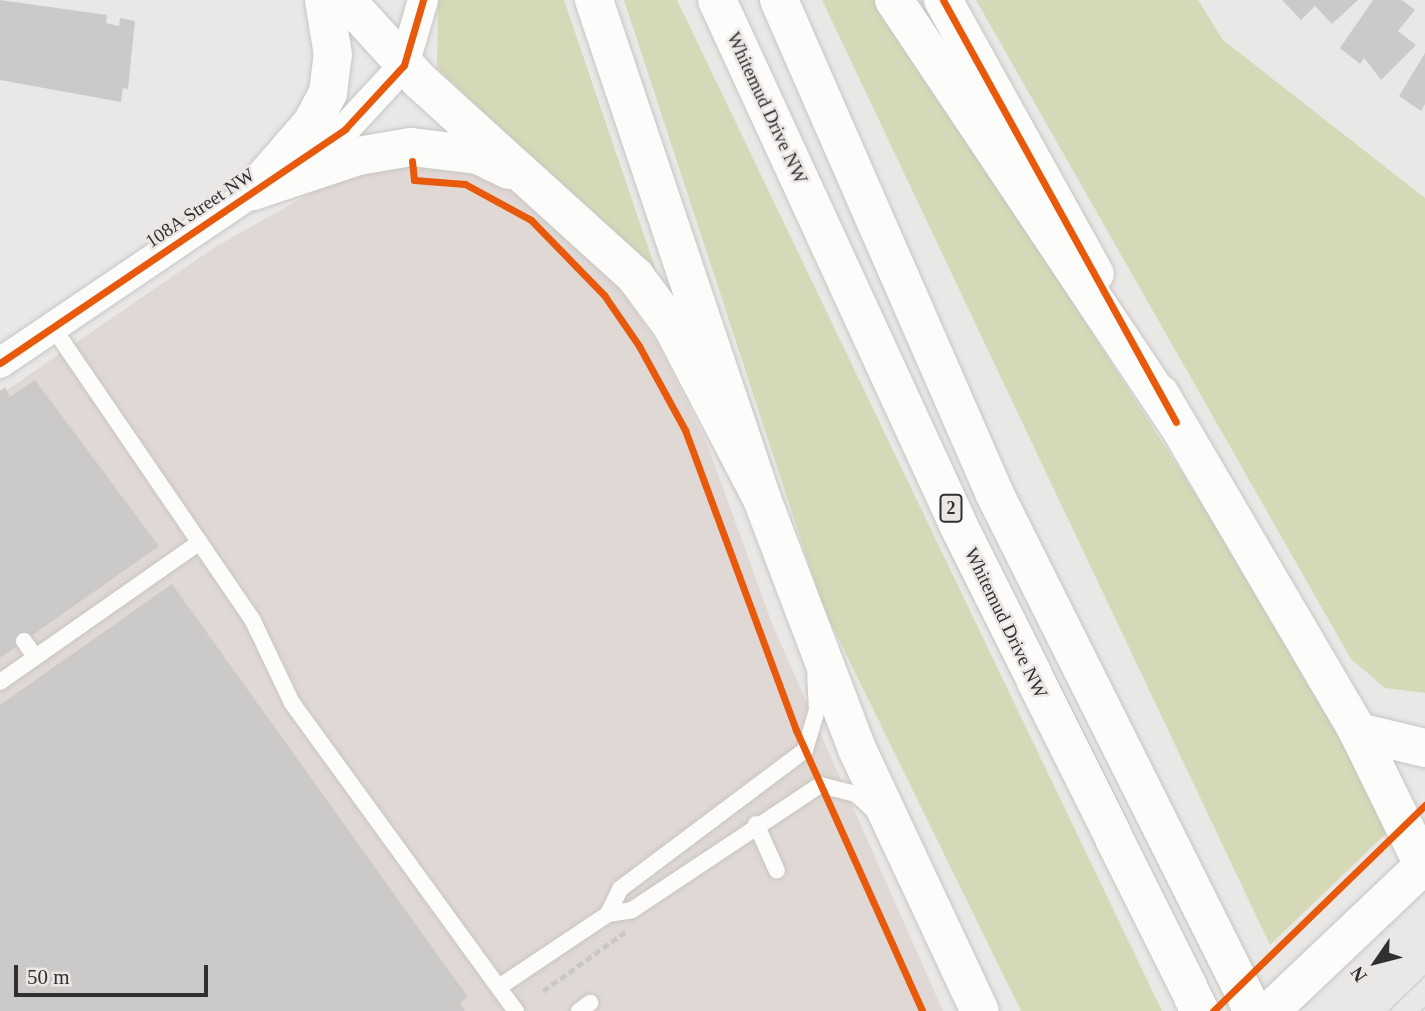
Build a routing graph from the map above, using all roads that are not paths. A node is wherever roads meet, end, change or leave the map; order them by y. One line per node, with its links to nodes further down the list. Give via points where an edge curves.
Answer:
1 (324, 0): 11 (main road, via 333,55 328,93 312,123)
2 (346, 0): 9 (main road)
3 (423, 0): 9 (street)
4 (594, 0): 15 (main road)
5 (717, 0): 31 (main road, Whitemud Drive NW / 2, via 958,524)
6 (779, 0): 32 (main road, via 994,492)
7 (894, 0): 14 (main road)
8 (943, 0): 14 (main road)
9 (404, 65): 10 (main road); 11 (street, 108A Street NW, via 330,142)
10 (539, 185): 11 (main road, via 478,155 411,147 358,156); 15 (main road, via 635,276 664,316)
11 (253, 191): 12 (street, 108A Street NW)
12 (52, 326): 13 (street, 108A Street NW); 16 (lane)
13 (0, 363)
14 (1176, 422): 21 (main road)
15 (762, 499): 17 (main road)
16 (200, 542): 19 (lane); 28 (lane, via 262,638 292,703)
17 (813, 633): 26 (main road, via 857,749); 27 (lane, via 817,709 805,750 767,785 620,889)
18 (24, 641): 19 (lane)
19 (35, 657): 20 (lane)
20 (0, 682)
21 (1358, 732): 22 (main road); 24 (main road)
22 (1425, 748)
23 (756, 824): 25 (lane); 26 (lane, via 820,785 836,786 874,811); 27 (lane, via 632,910)
24 (1425, 866): 33 (main road)
25 (777, 871)
26 (917, 875): 30 (main road)
27 (608, 914): 28 (lane)
28 (499, 987): 29 (lane)
29 (516, 1011)
30 (980, 1011)
31 (1200, 1011)
32 (1253, 1011)
33 (1270, 1011)

